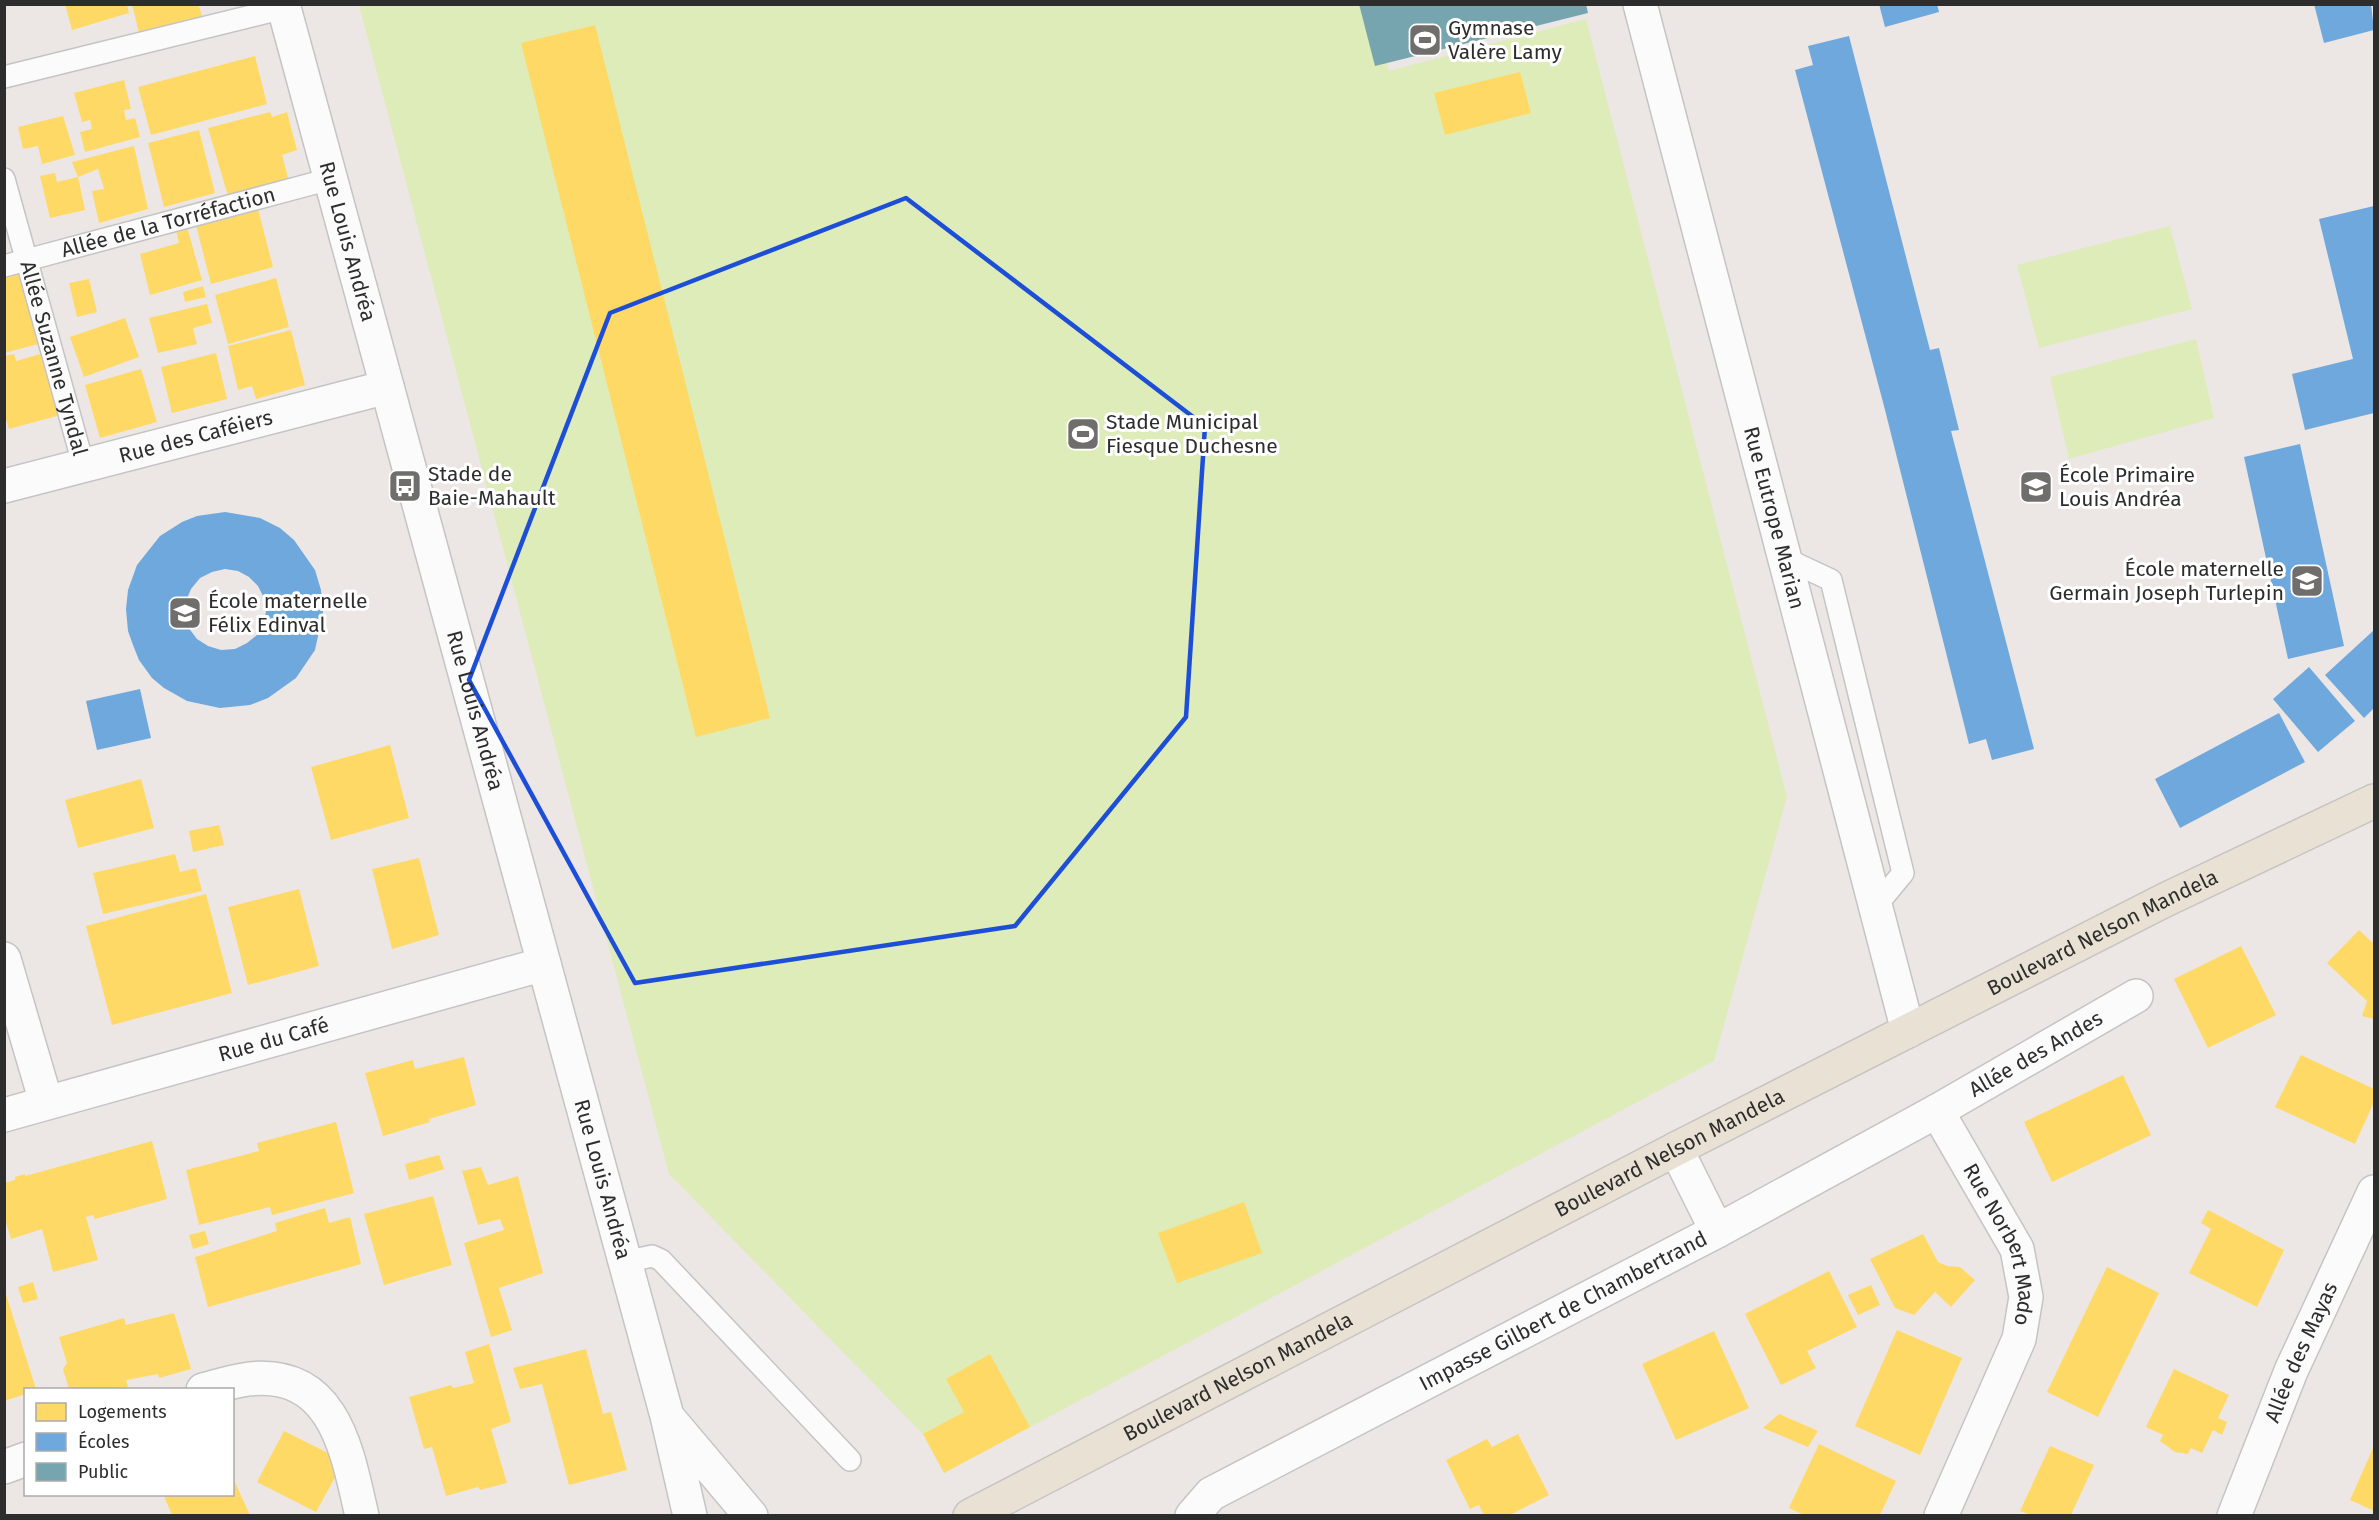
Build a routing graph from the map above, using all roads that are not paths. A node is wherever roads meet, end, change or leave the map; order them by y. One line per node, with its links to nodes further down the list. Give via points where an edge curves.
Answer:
1 (1640, 4): 15 (street, Rue Eutrope Marian)
2 (283, 6): 3 (lane); 4 (street, Rue Louis Andréa)
3 (4, 77)
4 (330, 178): 6 (lane, Allée de la Torréfaction); 8 (street, Rue Louis Andréa)
5 (4, 179): 6 (lane, Allée Suzanne Tyndal)
6 (27, 260): 7 (lane, Allée de la Torréfaction); 9 (lane, Allée Suzanne Tyndal)
7 (4, 266)
8 (387, 387): 9 (street, Rue des Caféiers); 13 (street, Rue Louis Andréa)
9 (84, 467): 10 (street, Rue des Caféiers)
10 (4, 486)
11 (2374, 801): 15 (main road, Boulevard Nelson Mandela, via 2176,895)
12 (4, 959): 16 (street)
13 (544, 964): 16 (street, Rue du Café); 22 (street, Rue Louis Andréa)
14 (2136, 996): 17 (street, Allée des Andes)
15 (1908, 1031): 19 (main road, Boulevard Nelson Mandela)
16 (46, 1102): 18 (street, Rue du Café)
17 (1937, 1111): 21 (street, Impasse Gilbert de Chambertrand); 33 (street, Rue Norbert Mado, via 2017,1249 2026,1297 2019,1339)
18 (4, 1115)
19 (1676, 1149): 21 (street); 31 (main road, Boulevard Nelson Mandela)
20 (2373, 1201): 34 (street, Allée des Mayas, via 2291,1371)
21 (1717, 1231): 32 (street, Impasse Gilbert de Chambertrand, via 1211,1494)
22 (625, 1262): 24 (street, Rue Louis Andréa); 26 (lane, via 652,1256 661,1260)
23 (208, 1388): 28 (street, via 250,1379 275,1380 294,1383 322,1403 346,1449)
24 (667, 1416): 29 (street, Rue Louis Andréa); 30 (street, Rue Louis Andréa)
25 (24, 1460): 27 (street)
26 (850, 1460)
27 (4, 1467)
28 (362, 1515)
29 (690, 1515)
30 (751, 1515)
31 (970, 1515)
32 (1192, 1515)
33 (1941, 1515)
34 (2234, 1515)

